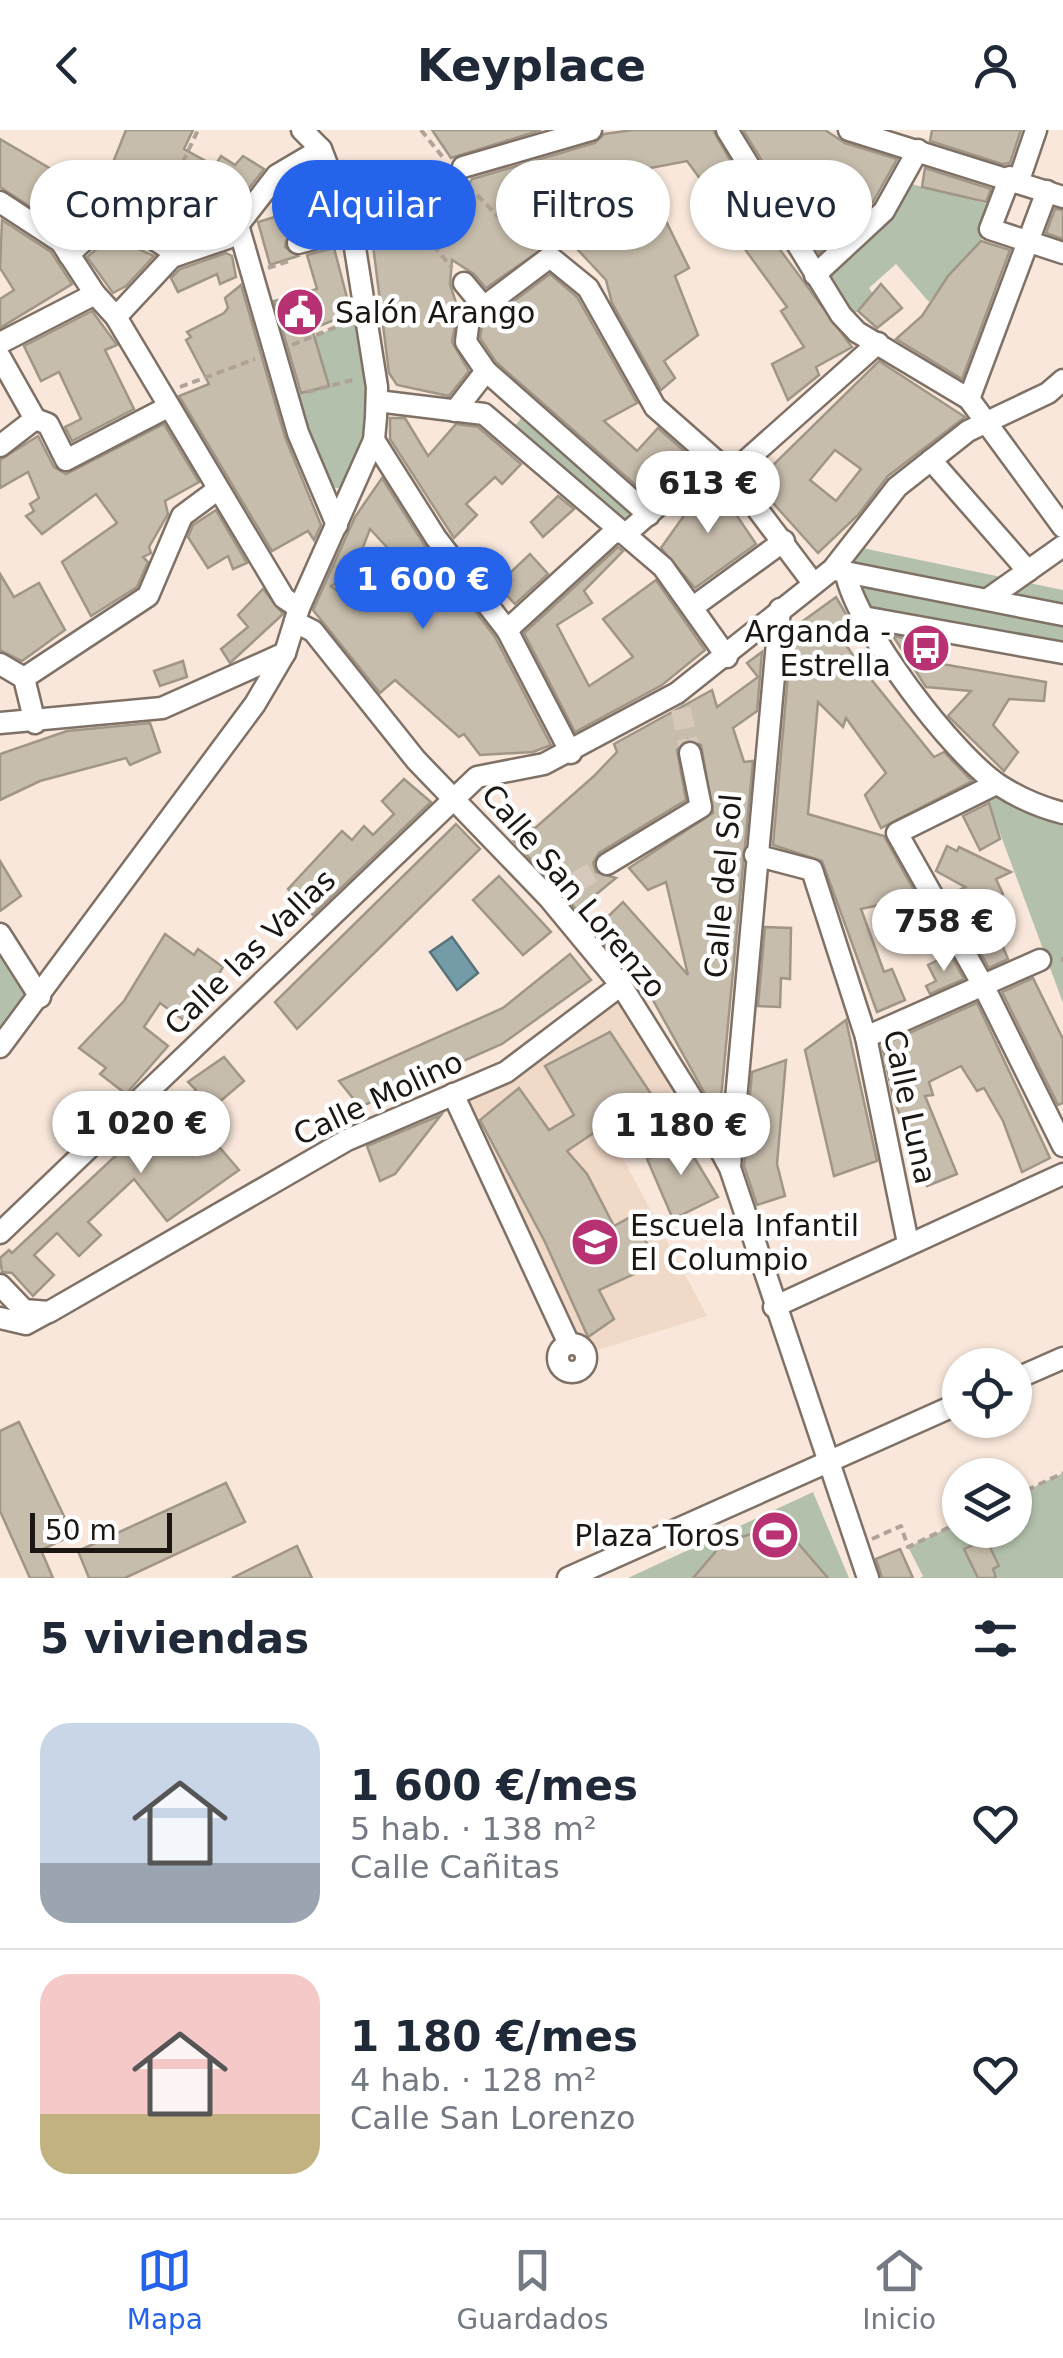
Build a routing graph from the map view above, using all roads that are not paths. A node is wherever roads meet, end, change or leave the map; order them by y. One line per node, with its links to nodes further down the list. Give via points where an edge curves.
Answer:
1 (302, 130): 7 (street)
2 (592, 130): 6 (street)
3 (727, 130): 22 (street)
4 (849, 130): 8 (street)
5 (1036, 130): 11 (street)
6 (520, 138): 10 (street)
7 (321, 149): 9 (street); 14 (street, via 276,175)
8 (918, 150): 11 (street); 22 (street, via 884,211)
9 (325, 160)
10 (476, 167)
11 (1015, 179): 12 (street); 15 (street, via 990,229)
12 (1055, 194): 15 (street)
13 (1, 204): 20 (street, via 61,242)
14 (252, 207)
15 (1029, 239): 19 (street); 31 (street)
16 (193, 250): 21 (street)
17 (247, 250): 46 (street, via 288,397)
18 (355, 250): 32 (street)
19 (1063, 254)
20 (69, 255): 21 (street, via 90,232 114,225 149,235); 24 (street)
21 (178, 255): 26 (street)
22 (815, 276): 27 (street, via 840,315)
23 (464, 283): 25 (street)
24 (95, 294): 26 (street, Calle San Lorenzo); 28 (street)
25 (482, 306): 29 (street, via 465,329 466,342); 41 (street, via 550,257 588,288 655,407)
26 (116, 316): 33 (street, Calle San Lorenzo)
27 (878, 342): 31 (street); 43 (street)
28 (2, 343): 36 (street)
29 (486, 370): 34 (street); 35 (street)
30 (1063, 380): 37 (street, Calle las Vallas)
31 (968, 399): 37 (street)
32 (377, 401): 35 (street); 39 (street)
33 (168, 407): 36 (street, via 66,460 48,424); 44 (street, Calle San Lorenzo)
34 (528, 408): 38 (street); 45 (street)
35 (455, 411): 38 (street, via 484,414)
36 (35, 418): 40 (street)
37 (987, 422): 42 (street, Calle las Vallas); 47 (street)
38 (508, 435): 48 (street)
39 (374, 440): 46 (street); 60 (street, via 436,538)
40 (0, 446)
41 (712, 459): 43 (street); 45 (street)
42 (931, 460): 51 (street); 52 (street, Calle las Vallas, via 898,487)
43 (731, 474): 49 (street)
44 (217, 490): 57 (street, Calle San Lorenzo); 65 (street, via 182,516 148,596)
45 (648, 515): 48 (street)
46 (337, 525): 57 (street)
47 (1063, 527)
48 (626, 533): 55 (street); 60 (street, via 614,532)
49 (784, 541): 53 (street); 55 (street)
50 (1063, 546): 51 (street)
51 (1028, 571): 54 (street)
52 (839, 572): 53 (street, Calle las Vallas); 54 (street); 59 (street)
53 (812, 583): 56 (street, Calle las Vallas)
54 (988, 599): 58 (street)
55 (693, 607): 63 (street)
56 (780, 609): 63 (street, Calle las Vallas); 74 (street, Calle del Sol)
57 (297, 615): 62 (street); 72 (street, Calle San Lorenzo, via 416,760)
58 (1063, 615)
59 (863, 617): 61 (street); 71 (street, via 935,722)
60 (507, 630): 69 (street)
61 (1063, 653)
62 (284, 654): 66 (street, via 162,708); 80 (street)
63 (727, 657): 69 (street, Calle las Vallas, via 679,701)
64 (0, 664): 65 (street)
65 (24, 678): 66 (street)
66 (36, 722): 67 (street); 68 (street)
67 (0, 723)
68 (0, 740)
69 (571, 753): 72 (street, Calle las Vallas, via 477,777)
70 (690, 753): 75 (street, via 701,806)
71 (996, 784): 73 (street); 79 (street, via 898,833)
72 (456, 797): 78 (street, Calle San Lorenzo); 87 (street, Calle las Vallas)
73 (1063, 813)
74 (755, 855): 81 (street, Calle Luna, via 812,870); 85 (street, Calle del Sol)
75 (607, 864)
76 (0, 934): 80 (street)
77 (1040, 960): 79 (street)
78 (621, 985): 83 (street, Calle Molino, via 506,1072); 85 (street, Calle San Lorenzo)
79 (984, 987): 81 (street); 84 (street)
80 (40, 996): 82 (street)
81 (866, 1037): 88 (street, Calle Luna)
82 (0, 1047)
83 (453, 1094): 91 (street, Calle Molino, via 347,1140); 93 (street)
84 (1063, 1146)
85 (730, 1168): 90 (street, Calle San Lorenzo)
86 (1063, 1174): 88 (street)
87 (0, 1233)
88 (908, 1243): 90 (street)
89 (0, 1285): 91 (street, via 24,1310)
90 (774, 1307): 97 (street, Calle San Lorenzo)
91 (50, 1312): 92 (street, via 26,1324)
92 (0, 1318)
93 (568, 1344)
94 (1063, 1358): 95 (street)
95 (1032, 1372)
96 (942, 1412): 97 (street)
97 (827, 1462): 98 (street); 99 (street, Calle San Lorenzo)
98 (568, 1578)
99 (868, 1578)

